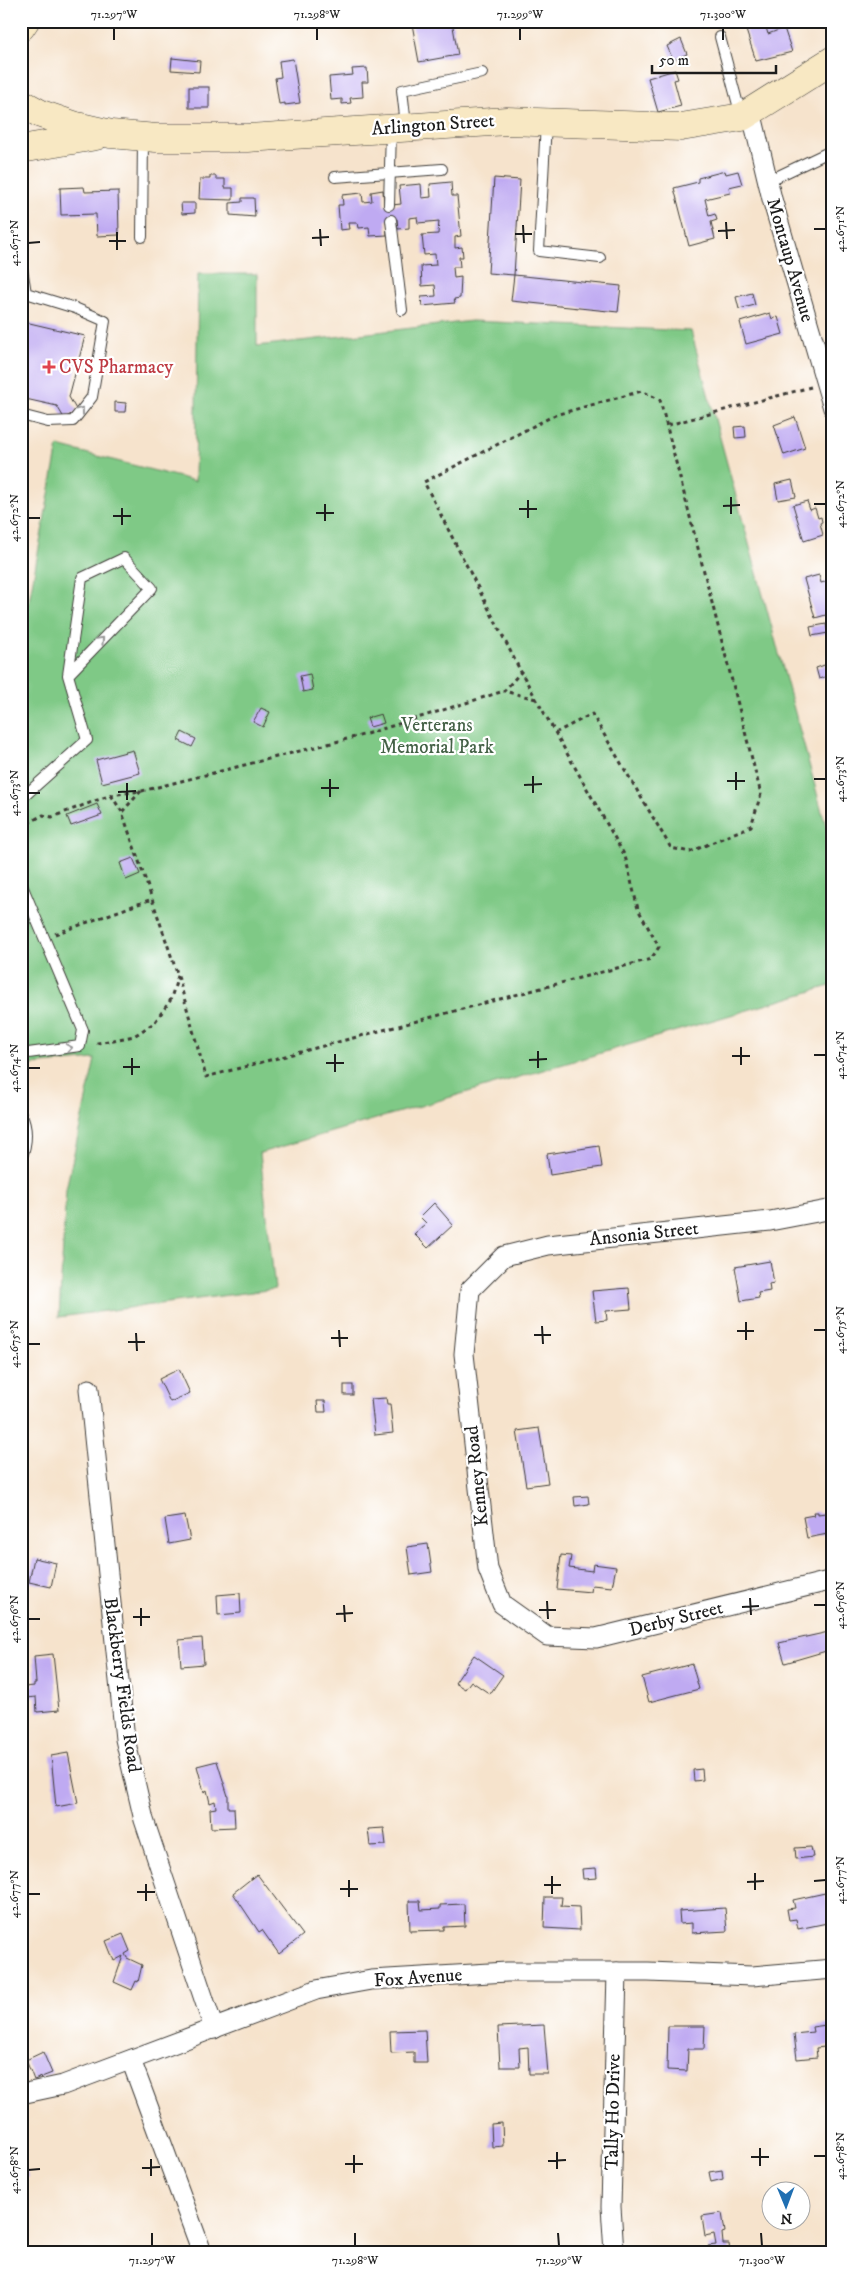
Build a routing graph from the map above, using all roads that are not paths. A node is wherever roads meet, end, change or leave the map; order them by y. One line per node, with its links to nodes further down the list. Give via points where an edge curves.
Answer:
1 (25, 21): 2 (main road)
2 (21, 27)
3 (720, 37): 7 (lane)
4 (833, 60): 7 (main road, Arlington Street)
5 (482, 73): 9 (lane, via 402,90)
6 (21, 103): 10 (main road, Arlington Street, via 41,114)
7 (746, 114): 8 (main road, Arlington Street, via 681,128); 17 (street, Montaup Avenue)
8 (546, 122): 9 (main road, Arlington Street); 21 (lane, via 538,251)
9 (399, 127): 11 (main road, Arlington Street, via 247,138); 15 (lane)
10 (111, 134): 11 (main road, Arlington Street); 12 (main road)
11 (144, 137): 20 (lane)
12 (21, 149)
13 (833, 150): 17 (lane)
14 (442, 169): 15 (lane)
15 (391, 172): 16 (lane); 18 (lane)
16 (335, 177)
17 (768, 181): 25 (street, Montaup Avenue)
18 (390, 205)
19 (391, 220): 24 (lane)
20 (142, 236)
21 (600, 258)
22 (21, 262): 23 (lane)
23 (23, 293): 26 (lane, one-way to 23, via 48,422 73,421 92,396 105,321 75,308)
24 (402, 310)
25 (833, 408)
26 (21, 415)
27 (68, 675): 27 (lane, one-way to 27, via 152,588 124,558 82,578); 28 (lane, via 87,740)
28 (21, 799)
29 (21, 883): 30 (lane, one-way to 29, via 80,1046 82,1030)
30 (21, 1054)
31 (21, 1114): 32 (lane)
32 (23, 1134): 33 (lane, via 26,1145)
33 (21, 1159)
34 (833, 1209): 35 (street, Ansonia Street, via 770,1221 548,1245 504,1256)
35 (470, 1290): 38 (street, Kenney Road, via 464,1354 488,1570 502,1604)
36 (89, 1389): 41 (street, Blackberry Fields Road, via 125,1739 144,1820)
37 (833, 1580): 38 (street, Derby Street, via 596,1638)
38 (547, 1636)
39 (833, 1969): 40 (street, Fox Avenue, via 752,1976)
40 (617, 1972): 41 (street, Fox Avenue, via 507,1972 371,1980 316,1990); 45 (street, Tally Ho Drive, via 611,2207)
41 (214, 2029): 42 (street, Fox Avenue)
42 (131, 2060): 43 (street, Fox Avenue, via 63,2085); 44 (street)
43 (21, 2094)
44 (202, 2252)
45 (614, 2252)

